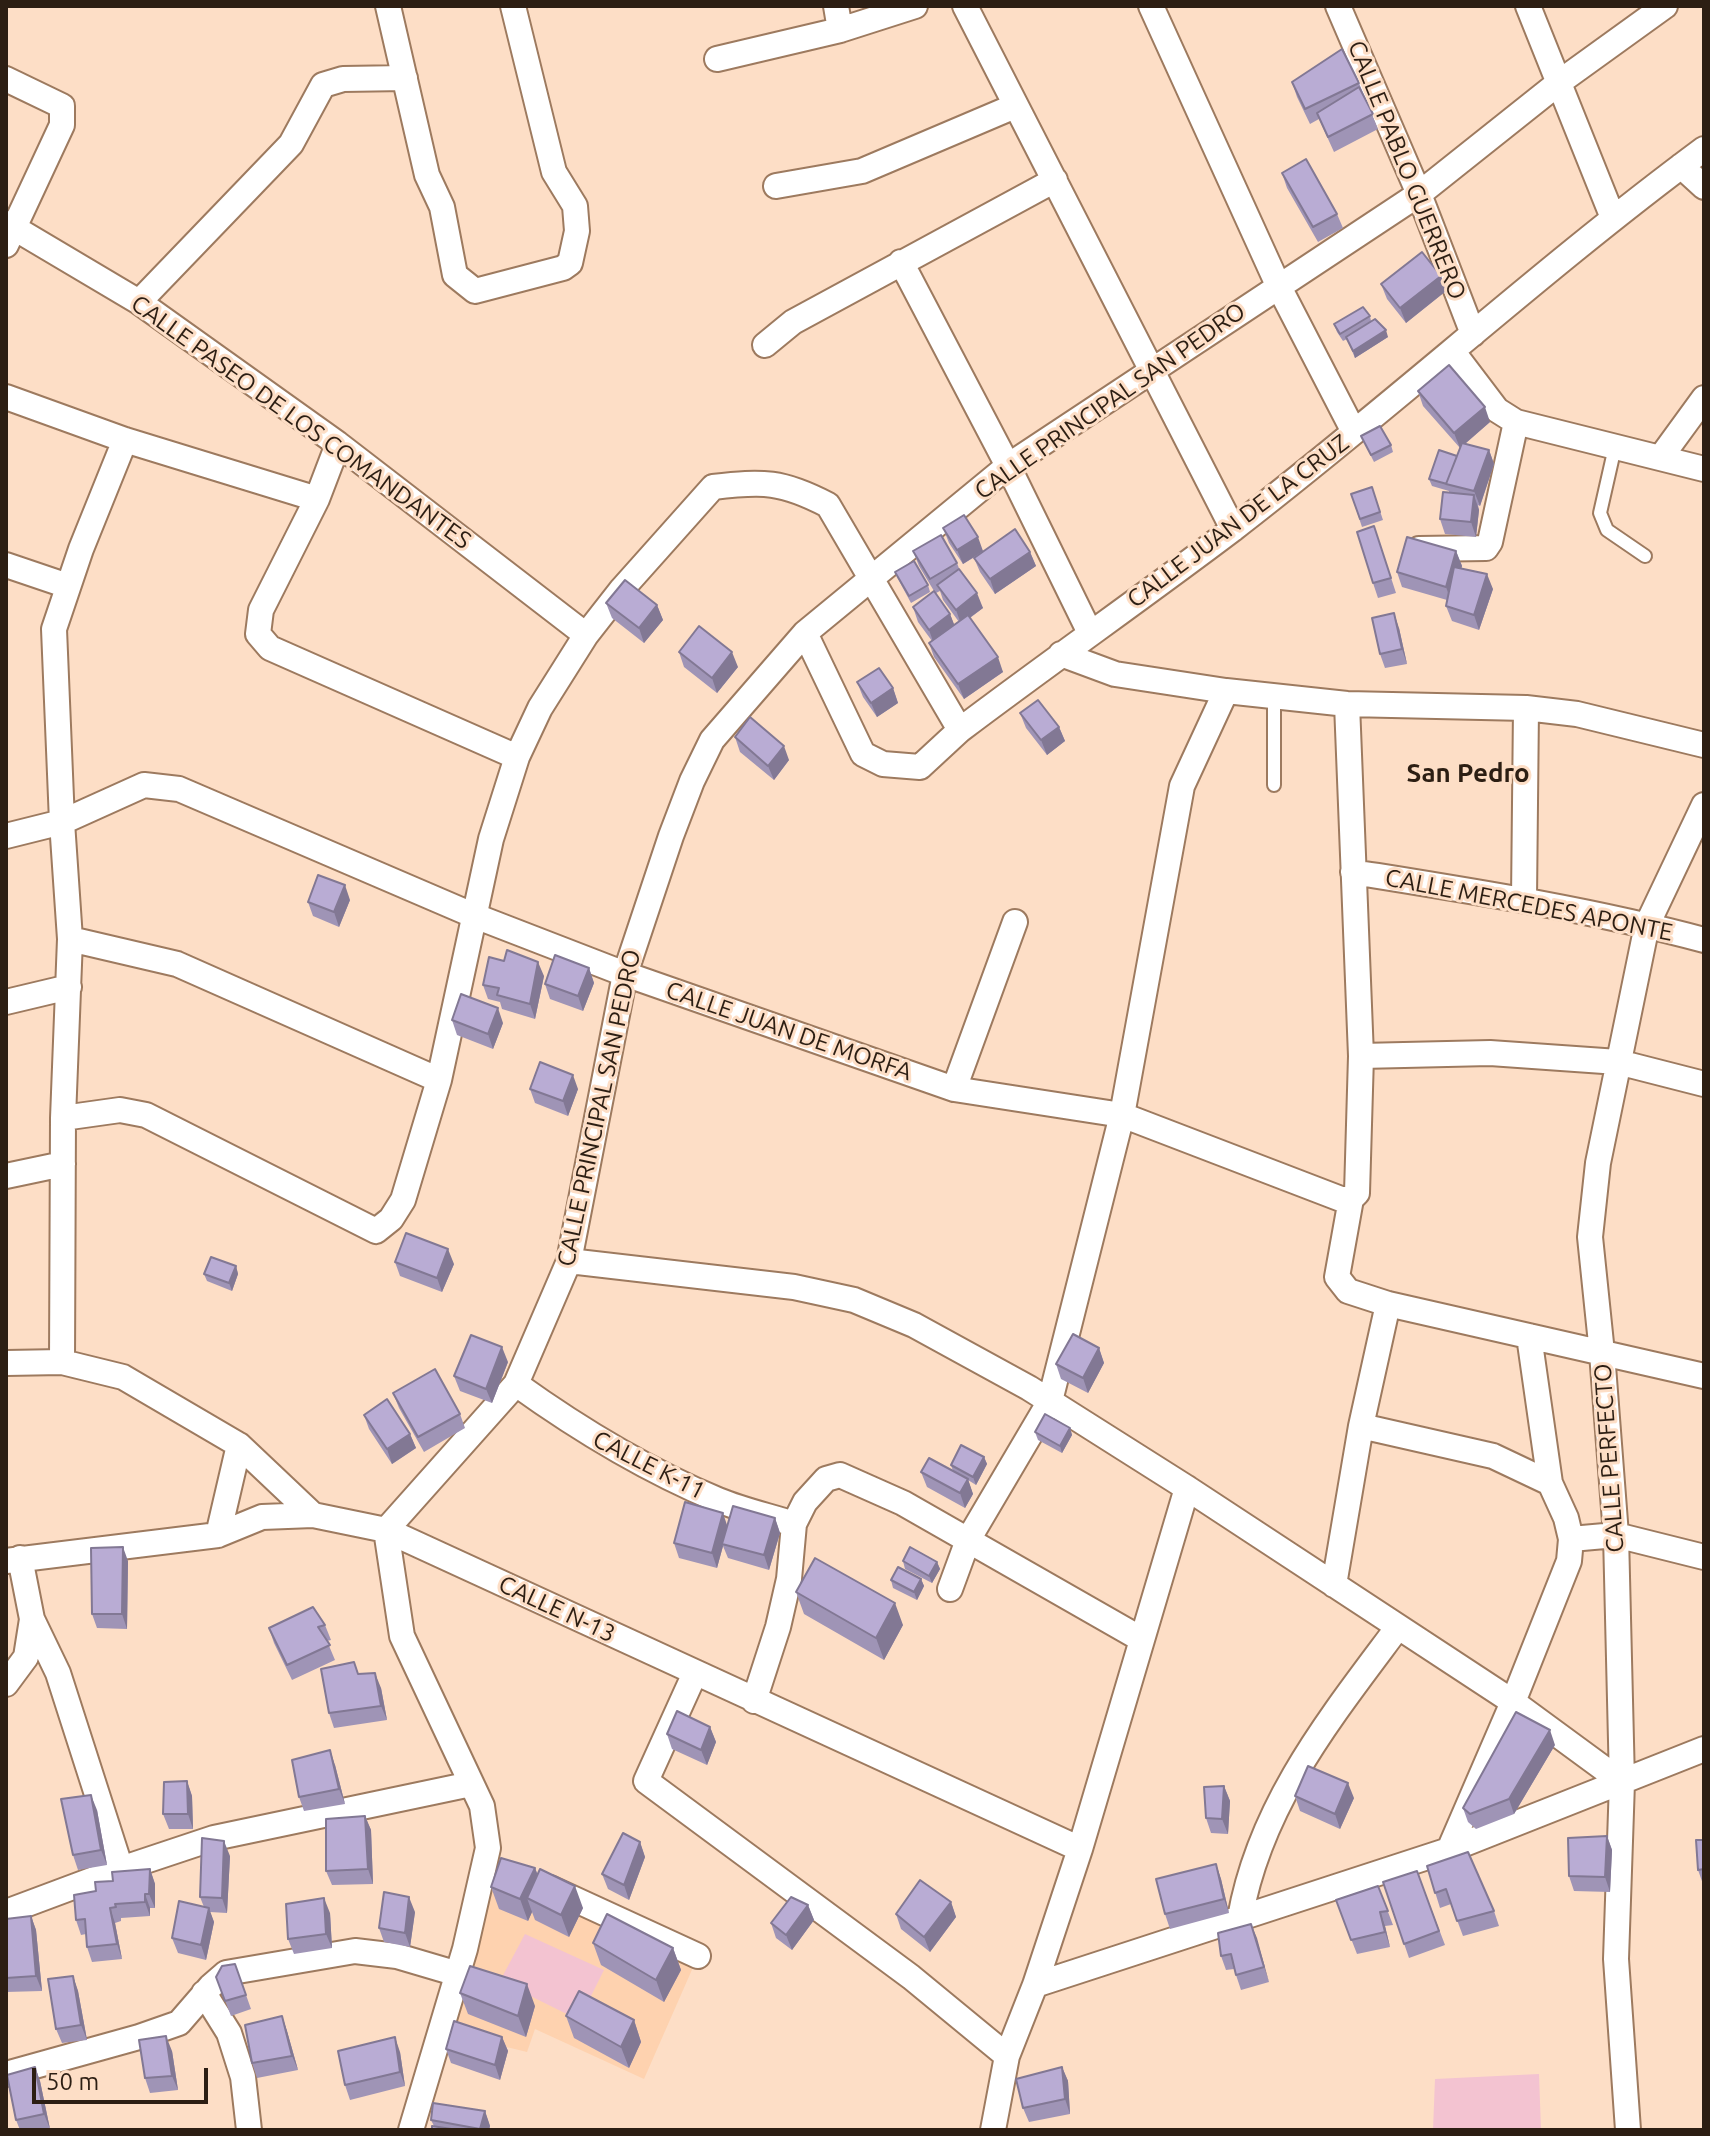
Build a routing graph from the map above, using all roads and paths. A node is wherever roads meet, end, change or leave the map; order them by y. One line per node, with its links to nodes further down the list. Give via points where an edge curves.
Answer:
1 (388, 6): 12 (street)
2 (513, 6): 12 (street, via 554,172 575,206 574,252 563,268 475,291 455,275 442,207 427,175)
3 (836, 6): 10 (street)
4 (915, 6): 10 (street)
5 (965, 6): 15 (street)
6 (1151, 6): 25 (street)
7 (1338, 6): 21 (street, CALLE PABLO GUERRERO)
8 (1528, 6): 14 (street)
9 (1665, 6): 14 (street, CALLE PRINCIPAL SAN PEDRO)
10 (840, 30): 11 (street)
11 (717, 59)
12 (405, 78): 26 (street, via 343,79 323,85 291,144)
13 (6, 79): 23 (street, via 62,106 62,125)
14 (1561, 81): 21 (street, CALLE PRINCIPAL SAN PEDRO); 22 (street)
15 (1015, 106): 18 (street); 19 (street, via 862,171)
16 (1704, 149): 17 (street, CALLE JUAN DE LA CRUZ)
17 (1681, 166): 20 (street); 22 (street, CALLE JUAN DE LA CRUZ)
18 (1055, 180): 24 (street); 30 (street)
19 (776, 186)
20 (1704, 187)
21 (1419, 194): 25 (street, CALLE PRINCIPAL SAN PEDRO); 27 (street, CALLE PABLO GUERRERO)
22 (1613, 218): 27 (street, CALLE JUAN DE LA CRUZ)
23 (9, 232): 26 (street, CALLE PASEO DE LOS COMANDANTES)
24 (901, 262): 28 (street, via 793,322); 39 (street)
25 (1278, 285): 30 (street, CALLE PRINCIPAL SAN PEDRO); 34 (street)
26 (139, 302): 36 (street, CALLE PASEO DE LOS COMANDANTES)
27 (1473, 334): 29 (street, CALLE JUAN DE LA CRUZ)
28 (765, 345)
29 (1453, 352): 33 (street, via 1497,410); 34 (street, CALLE JUAN DE LA CRUZ)
30 (1153, 371): 39 (street, CALLE PRINCIPAL SAN PEDRO); 42 (street)
31 (6, 397): 35 (street)
32 (1704, 398): 38 (street)
33 (1516, 422): 37 (street); 43 (street, via 1486,548)
34 (1354, 432): 42 (street, CALLE JUAN DE LA CRUZ)
35 (125, 440): 41 (street); 47 (street)
36 (338, 444): 41 (street); 50 (street, CALLE PASEO DE LOS COMANDANTES)
37 (1615, 447): 38 (street); 44 (lane, via 1600,513 1607,530)
38 (1661, 457): 40 (street)
39 (1008, 466): 46 (street, CALLE PRINCIPAL SAN PEDRO); 49 (street)
40 (1704, 469)
41 (317, 499): 58 (street, via 261,610 258,634 270,648)
42 (1233, 529): 49 (street, CALLE JUAN DE LA CRUZ)
43 (1419, 549)
44 (1645, 556)
45 (6, 565): 47 (street)
46 (871, 577): 48 (street, CALLE PRINCIPAL SAN PEDRO); 50 (street, via 828,505 796,488 758,482 713,487); 56 (street)
47 (68, 586): 61 (street, via 54,629)
48 (805, 633): 56 (street, CALLE JUAN DE LA CRUZ, via 863,754 883,764 920,767); 70 (street, CALLE PRINCIPAL SAN PEDRO, via 712,740 671,836)
49 (1090, 633): 51 (street, CALLE JUAN DE LA CRUZ)
50 (586, 635): 58 (street, via 540,708)
51 (1061, 654): 52 (street, via 1115,674); 56 (street, CALLE JUAN DE LA CRUZ)
52 (1226, 691): 53 (street); 78 (street, via 1182,786)
53 (1274, 696): 54 (street); 59 (lane)
54 (1347, 704): 55 (street); 63 (street)
55 (1526, 708): 57 (street, via 1577,714); 64 (street)
56 (960, 730)
57 (1704, 745)
58 (517, 757): 65 (street, via 491,839)
59 (1274, 785)
60 (1704, 805): 67 (street, CALLE PERFECTO)
61 (62, 822): 62 (street, CALLE JUAN DE MORFA); 65 (street, CALLE JUAN DE MORFA, via 144,785 179,789); 68 (street)
62 (6, 836)
63 (1353, 872): 64 (street, CALLE MERCEDES APONTE); 73 (street)
64 (1524, 899): 67 (street, CALLE MERCEDES APONTE)
65 (475, 916): 70 (street, CALLE JUAN DE MORFA); 75 (street)
66 (1015, 922): 77 (street)
67 (1647, 925): 69 (street, CALLE MERCEDES APONTE); 74 (street, CALLE PERFECTO)
68 (70, 939): 71 (street); 75 (street, via 177,964)
69 (1704, 940)
70 (625, 974): 77 (street, CALLE JUAN DE MORFA); 83 (street, CALLE PRINCIPAL SAN PEDRO)
71 (69, 987): 72 (street); 79 (street)
72 (6, 1002)
73 (1361, 1056): 74 (street, via 1490,1053); 82 (street)
74 (1618, 1062): 76 (street); 86 (street, CALLE PERFECTO, via 1590,1237)
75 (439, 1080): 79 (street, via 403,1200 376,1231 146,1115 120,1110)
76 (1704, 1084)
77 (954, 1089): 78 (street, CALLE JUAN DE MORFA)
78 (1122, 1115): 82 (street, CALLE JUAN DE MORFA, via 1341,1199); 91 (street)
79 (63, 1118): 80 (street)
80 (63, 1164): 81 (street); 87 (street)
81 (6, 1176)
82 (1354, 1196): 84 (street, via 1337,1277 1348,1291)
83 (569, 1261): 90 (street, CALLE PRINCIPAL SAN PEDRO); 91 (street, via 794,1287 854,1300 914,1325)
84 (1388, 1304): 85 (street); 92 (street)
85 (1529, 1336): 86 (street); 94 (street)
86 (1602, 1353): 89 (street); 100 (street, CALLE PERFECTO)
87 (62, 1362): 88 (street); 93 (street, via 123,1377)
88 (6, 1363)
89 (1704, 1376)
90 (516, 1384): 97 (street, CALLE K-11, via 579,1429 648,1467 719,1500); 98 (street, CALLE PRINCIPAL SAN PEDRO)
91 (1050, 1401): 95 (street); 102 (street)
92 (1361, 1426): 94 (street, via 1493,1456); 105 (street)
93 (239, 1445): 96 (street); 99 (street)
94 (1550, 1483): 101 (street)
95 (1187, 1488): 105 (street); 109 (street)
96 (313, 1515): 98 (street, CALLE N-13); 99 (street, CALLE N-13, via 262,1517)
97 (794, 1524): 102 (street, via 826,1479 840,1475); 112 (street, via 789,1579)
98 (386, 1530): 110 (street, CALLE N-13); 116 (street, via 402,1636)
99 (218, 1535): 104 (street, CALLE N-13)
100 (1616, 1535): 101 (street); 103 (street); 115 (street, CALLE PERFECTO)
101 (1571, 1539): 113 (street, via 1569,1561)
102 (968, 1540): 106 (street); 109 (street)
103 (1704, 1557)
104 (13, 1559): 107 (street)
105 (1334, 1585): 108 (street)
106 (950, 1589)
107 (32, 1619): 111 (street, via 26,1657); 120 (street, via 58,1673)
108 (1398, 1627): 113 (street); 122 (street, via 1317,1736 1282,1794 1254,1862)
109 (1141, 1639): 117 (street)
110 (695, 1673): 112 (street, CALLE N-13); 127 (street, via 646,1781 911,1977)
111 (6, 1684)
112 (754, 1701): 117 (street, CALLE N-13)
113 (1513, 1702): 115 (street); 118 (street)
114 (1704, 1748): 115 (street)
115 (1622, 1782): 118 (street); 132 (street, CALLE PERFECTO, via 1616,1959)
116 (471, 1784): 119 (street, via 482,1806 488,1848); 120 (street, via 214,1838)
117 (1080, 1849): 125 (street)
118 (1449, 1850): 122 (street)
119 (484, 1864): 123 (street); 124 (street)
120 (121, 1869): 121 (street)
121 (6, 1912)
122 (1240, 1918): 125 (street)
123 (698, 1956)
124 (458, 1974): 126 (street, via 397,1956 355,1951 226,1973); 130 (street)
125 (1035, 1985): 127 (street)
126 (204, 1993): 128 (street, via 179,2023); 129 (street, via 229,2033 243,2077)
127 (1007, 2056): 131 (street)
128 (6, 2074)
129 (249, 2130)
130 (411, 2130)
131 (993, 2130)
132 (1628, 2130)

